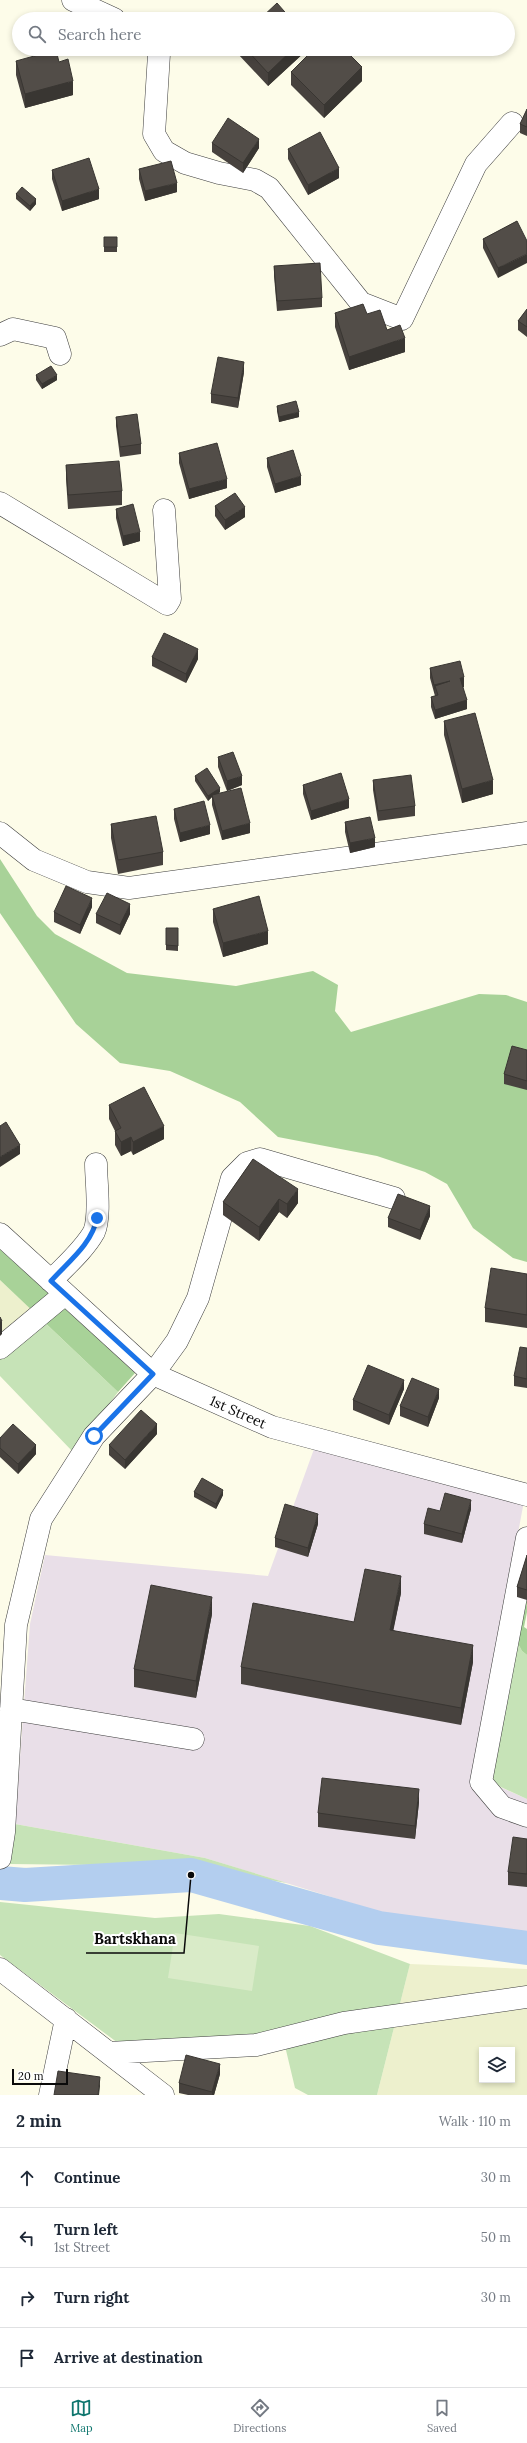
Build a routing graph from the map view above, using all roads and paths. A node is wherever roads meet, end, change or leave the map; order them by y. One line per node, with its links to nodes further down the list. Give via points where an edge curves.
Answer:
1 (73, 0): 2 (street)
2 (99, 12)
3 (159, 56): 4 (street, via 154,134 164,151 185,163 255,180 269,188 361,303 402,319 476,164)
4 (512, 123)
5 (0, 335): 6 (street, via 13,329 55,338)
6 (60, 354)
7 (0, 503): 8 (street, via 167,604 170,599)
8 (164, 510)
9 (0, 833): 10 (street, via 41,863 87,882 129,888)
10 (527, 833)
11 (96, 1164): 14 (street, via 97,1218 94,1230)
12 (394, 1198): 16 (street, via 260,1159 246,1163 232,1178 198,1298 177,1341)
13 (0, 1234): 14 (street, 1st Street)
14 (58, 1288): 15 (street); 16 (street, 1st Street)
15 (0, 1348)
16 (153, 1374): 17 (street, 1st Street, via 272,1427); 19 (street, via 94,1436 41,1519 16,1624)
17 (527, 1495)
18 (527, 1538): 21 (street, via 481,1782 502,1807)
19 (12, 1709): 20 (street); 22 (street)
20 (193, 1739)
21 (527, 1816)
22 (0, 1856)
23 (0, 1969): 25 (street)
24 (527, 1997): 26 (street, via 344,2022 256,2045)
25 (66, 2019): 26 (street); 27 (street)
26 (109, 2053): 28 (street)
27 (50, 2095)
28 (163, 2095)

